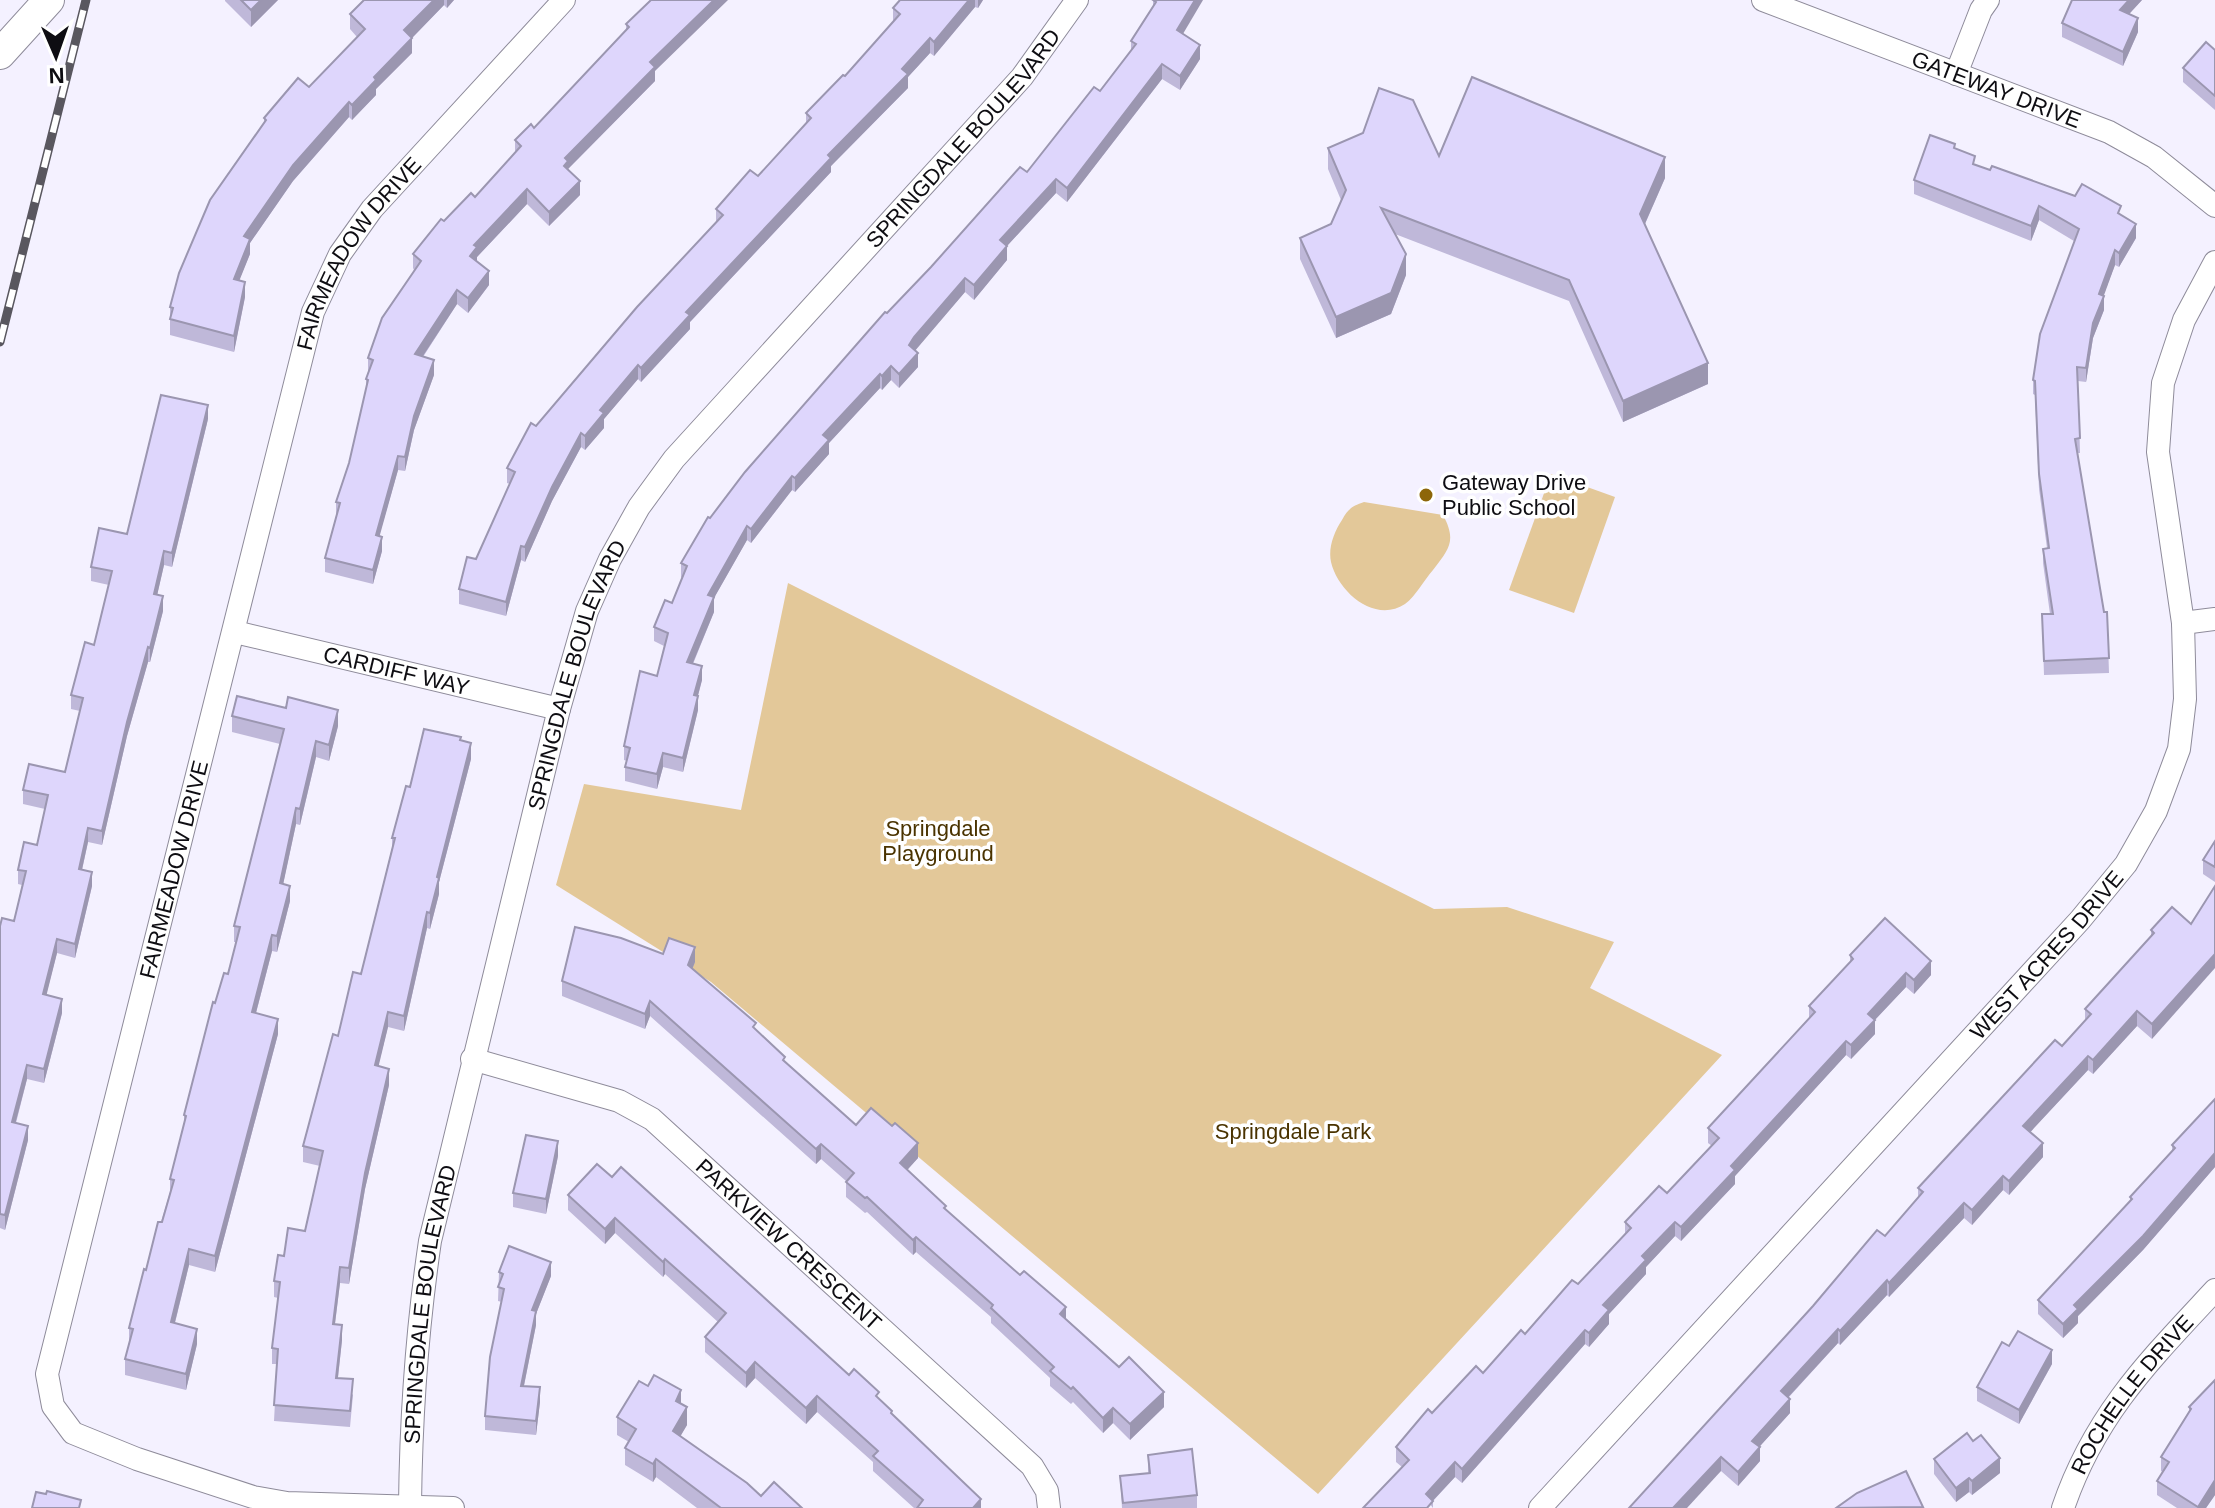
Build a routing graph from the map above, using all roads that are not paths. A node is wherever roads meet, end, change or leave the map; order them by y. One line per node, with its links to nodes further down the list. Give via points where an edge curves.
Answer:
1 (49, 0): 6 (street)
2 (564, 0): 12 (street, FAIRMEADOW DRIVE, via 372,209 340,254 313,312)
3 (1077, 0): 13 (street, SPRINGDALE BOULEVARD, via 1022,77 674,459 610,559 587,611)
4 (1763, 0): 7 (street, GATEWAY DRIVE)
5 (1988, 0): 7 (street)
6 (0, 54)
7 (1956, 74): 8 (street, GATEWAY DRIVE, via 2109,132 2154,157)
8 (2215, 206)
9 (2215, 262): 11 (street, WEST ACRES DRIVE, via 2184,320 2163,383 2158,452)
10 (2215, 619): 11 (street)
11 (2183, 623): 19 (street, WEST ACRES DRIVE, via 2185,699 2179,749 2156,811 2126,864)
12 (235, 632): 13 (street, CARDIFF WAY); 16 (street, FAIRMEADOW DRIVE, via 47,1374 53,1406 73,1433 253,1497 287,1503)
13 (559, 709): 14 (street, SPRINGDALE BOULEVARD)
14 (472, 1059): 16 (street, SPRINGDALE BOULEVARD, via 430,1241 418,1319); 18 (street, PARKVIEW CRESCENT, via 619,1101 652,1119 1032,1466 1047,1491)
15 (2215, 1290): 20 (street, ROCHELLE DRIVE, via 2113,1406)
16 (410, 1505): 17 (street, FAIRMEADOW DRIVE)
17 (453, 1508)
18 (1049, 1508)
19 (1540, 1508)
20 (2063, 1508)

